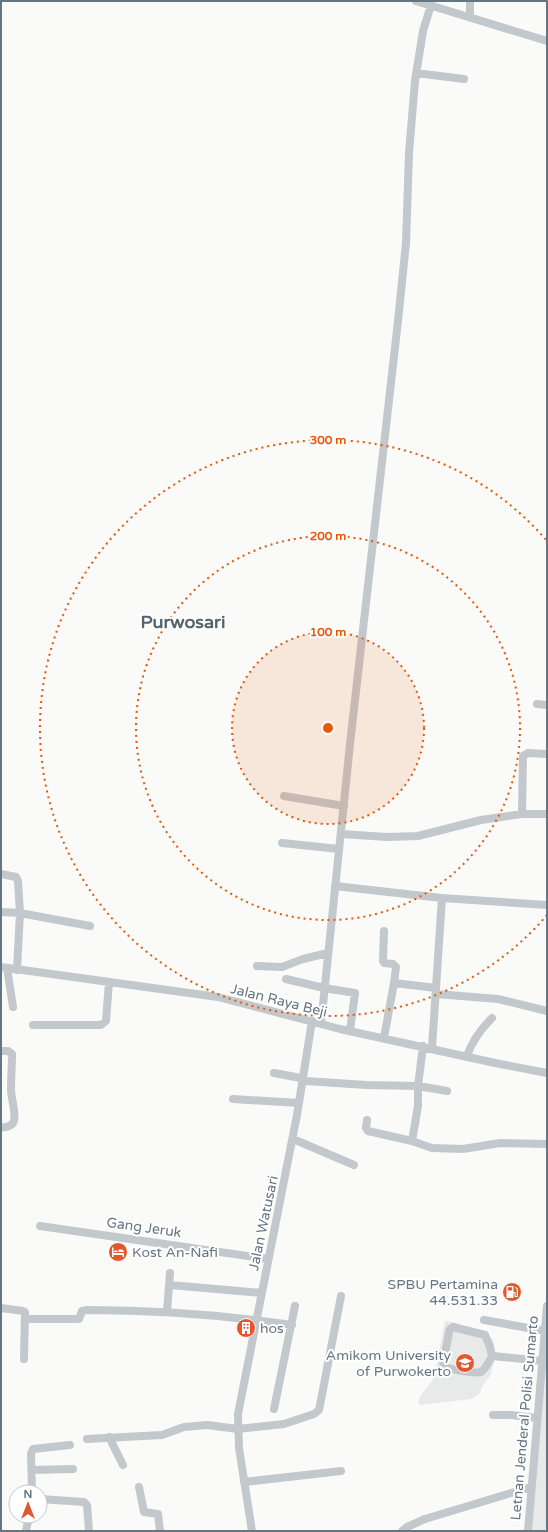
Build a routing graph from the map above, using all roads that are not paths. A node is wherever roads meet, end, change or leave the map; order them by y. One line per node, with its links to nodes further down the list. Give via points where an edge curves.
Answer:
1 (416, 1): 3 (street)
2 (470, 1): 4 (street)
3 (431, 5): 4 (street); 6 (street, via 423,31)
4 (470, 17): 5 (street)
5 (547, 41)
6 (416, 73): 7 (street); 12 (street, via 406,243)
7 (464, 79)
8 (538, 704): 9 (street)
9 (547, 705)
10 (547, 754): 13 (street, via 528,753 523,756)
11 (284, 796): 12 (street)
12 (344, 806): 15 (street)
13 (522, 814): 14 (street); 15 (street, via 481,820 418,836)
14 (547, 814)
15 (341, 834): 17 (street)
16 (282, 843): 17 (street)
17 (339, 849): 19 (street)
18 (1, 874): 23 (street, via 16,877 18,881)
19 (335, 886): 20 (street); 26 (street)
20 (442, 898): 21 (street); 34 (street)
21 (547, 905)
22 (1, 912): 23 (street)
23 (20, 913): 24 (street); 29 (street)
24 (90, 926)
25 (384, 931): 32 (street, via 383,961 396,966)
26 (328, 953): 27 (street, via 303,958 282,968); 33 (street)
27 (257, 966)
28 (4, 968): 29 (street, Jalan Raya Beji); 35 (street)
29 (17, 970): 31 (street, Jalan Raya Beji)
30 (286, 979): 33 (street)
31 (109, 982): 38 (street, Jalan Raya Beji, via 218,997); 40 (street, via 106,1021 102,1025)
32 (394, 983): 34 (street); 42 (street)
33 (324, 988): 39 (street); 41 (street, via 355,993)
34 (436, 991): 36 (street, via 498,999); 44 (street)
35 (13, 1007)
36 (547, 1011)
37 (492, 1018): 46 (street, via 472,1042)
38 (312, 1022): 39 (street, Jalan Raya Beji); 49 (street, Jalan Watusari)
39 (321, 1024): 41 (street, Jalan Raya Beji)
40 (33, 1025)
41 (350, 1031): 42 (street, Jalan Raya Beji)
42 (384, 1038): 43 (street, Jalan Raya Beji)
43 (423, 1046): 44 (street, Jalan Raya Beji); 50 (street)
44 (432, 1048): 46 (street, Jalan Raya Beji)
45 (1, 1051): 55 (street, via 12,1054 11,1089 14,1123 5,1128)
46 (467, 1056): 48 (street, Jalan Raya Beji)
47 (274, 1073): 49 (street)
48 (547, 1073)
49 (304, 1080): 50 (street); 53 (street, Jalan Watusari)
50 (418, 1086): 51 (street); 57 (street, via 418,1106)
51 (447, 1091)
52 (233, 1099): 53 (street)
53 (299, 1103): 56 (street, Jalan Watusari)
54 (367, 1120): 57 (street, via 368,1131)
55 (1, 1127)
56 (293, 1139): 59 (street); 61 (street, Jalan Watusari)
57 (412, 1141): 58 (street, via 432,1148 451,1149 500,1143)
58 (547, 1144)
59 (354, 1165)
60 (40, 1226): 61 (street, Gang Jeruk)
61 (268, 1259): 64 (street, Jalan Watusari)
62 (170, 1273): 63 (street)
63 (170, 1285): 64 (street); 69 (street)
64 (262, 1293): 71 (street, Jalan Watusari)
65 (341, 1296): 81 (street, via 319,1410 309,1417 284,1424)
66 (295, 1306): 73 (street)
67 (547, 1306): 74 (street, Letnan Jenderal Polisi Sumarto)
68 (1, 1308): 70 (street, via 24,1312)
69 (167, 1311): 70 (street, via 83,1310 79,1320); 71 (street)
70 (26, 1319): 76 (street)
71 (256, 1320): 73 (street); 81 (street, Jalan Watusari, via 238,1414)
72 (484, 1320): 74 (street)
73 (292, 1325): 78 (street)
74 (545, 1331): 77 (street, Letnan Jenderal Polisi Sumarto)
75 (492, 1356): 75 (street, via 484,1370 478,1372 444,1367 450,1329 453,1327 485,1335); 77 (street)
76 (24, 1359)
77 (542, 1362): 80 (street, Letnan Jenderal Polisi Sumarto)
78 (274, 1409)
79 (493, 1415): 80 (street)
80 (537, 1418): 92 (street, Letnan Jenderal Polisi Sumarto)
81 (238, 1429): 82 (street, via 208,1425 184,1427 162,1434); 89 (street, Jalan Watusari)
82 (109, 1437): 83 (street); 85 (street)
83 (87, 1439)
84 (70, 1445): 87 (street, via 33,1449)
85 (123, 1466)
86 (73, 1469): 87 (street)
87 (32, 1470): 90 (street)
88 (341, 1471): 89 (street)
89 (244, 1482): 96 (street, Jalan Watusari)
90 (32, 1484)
91 (139, 1487): 95 (street, via 144,1512 158,1514)
92 (531, 1487): 97 (street, via 424,1520); 98 (street, Letnan Jenderal Polisi Sumarto)
93 (48, 1500): 94 (street, via 84,1502 87,1505)
94 (89, 1531)
95 (160, 1531)
96 (252, 1531)
97 (402, 1531)
98 (528, 1531)

